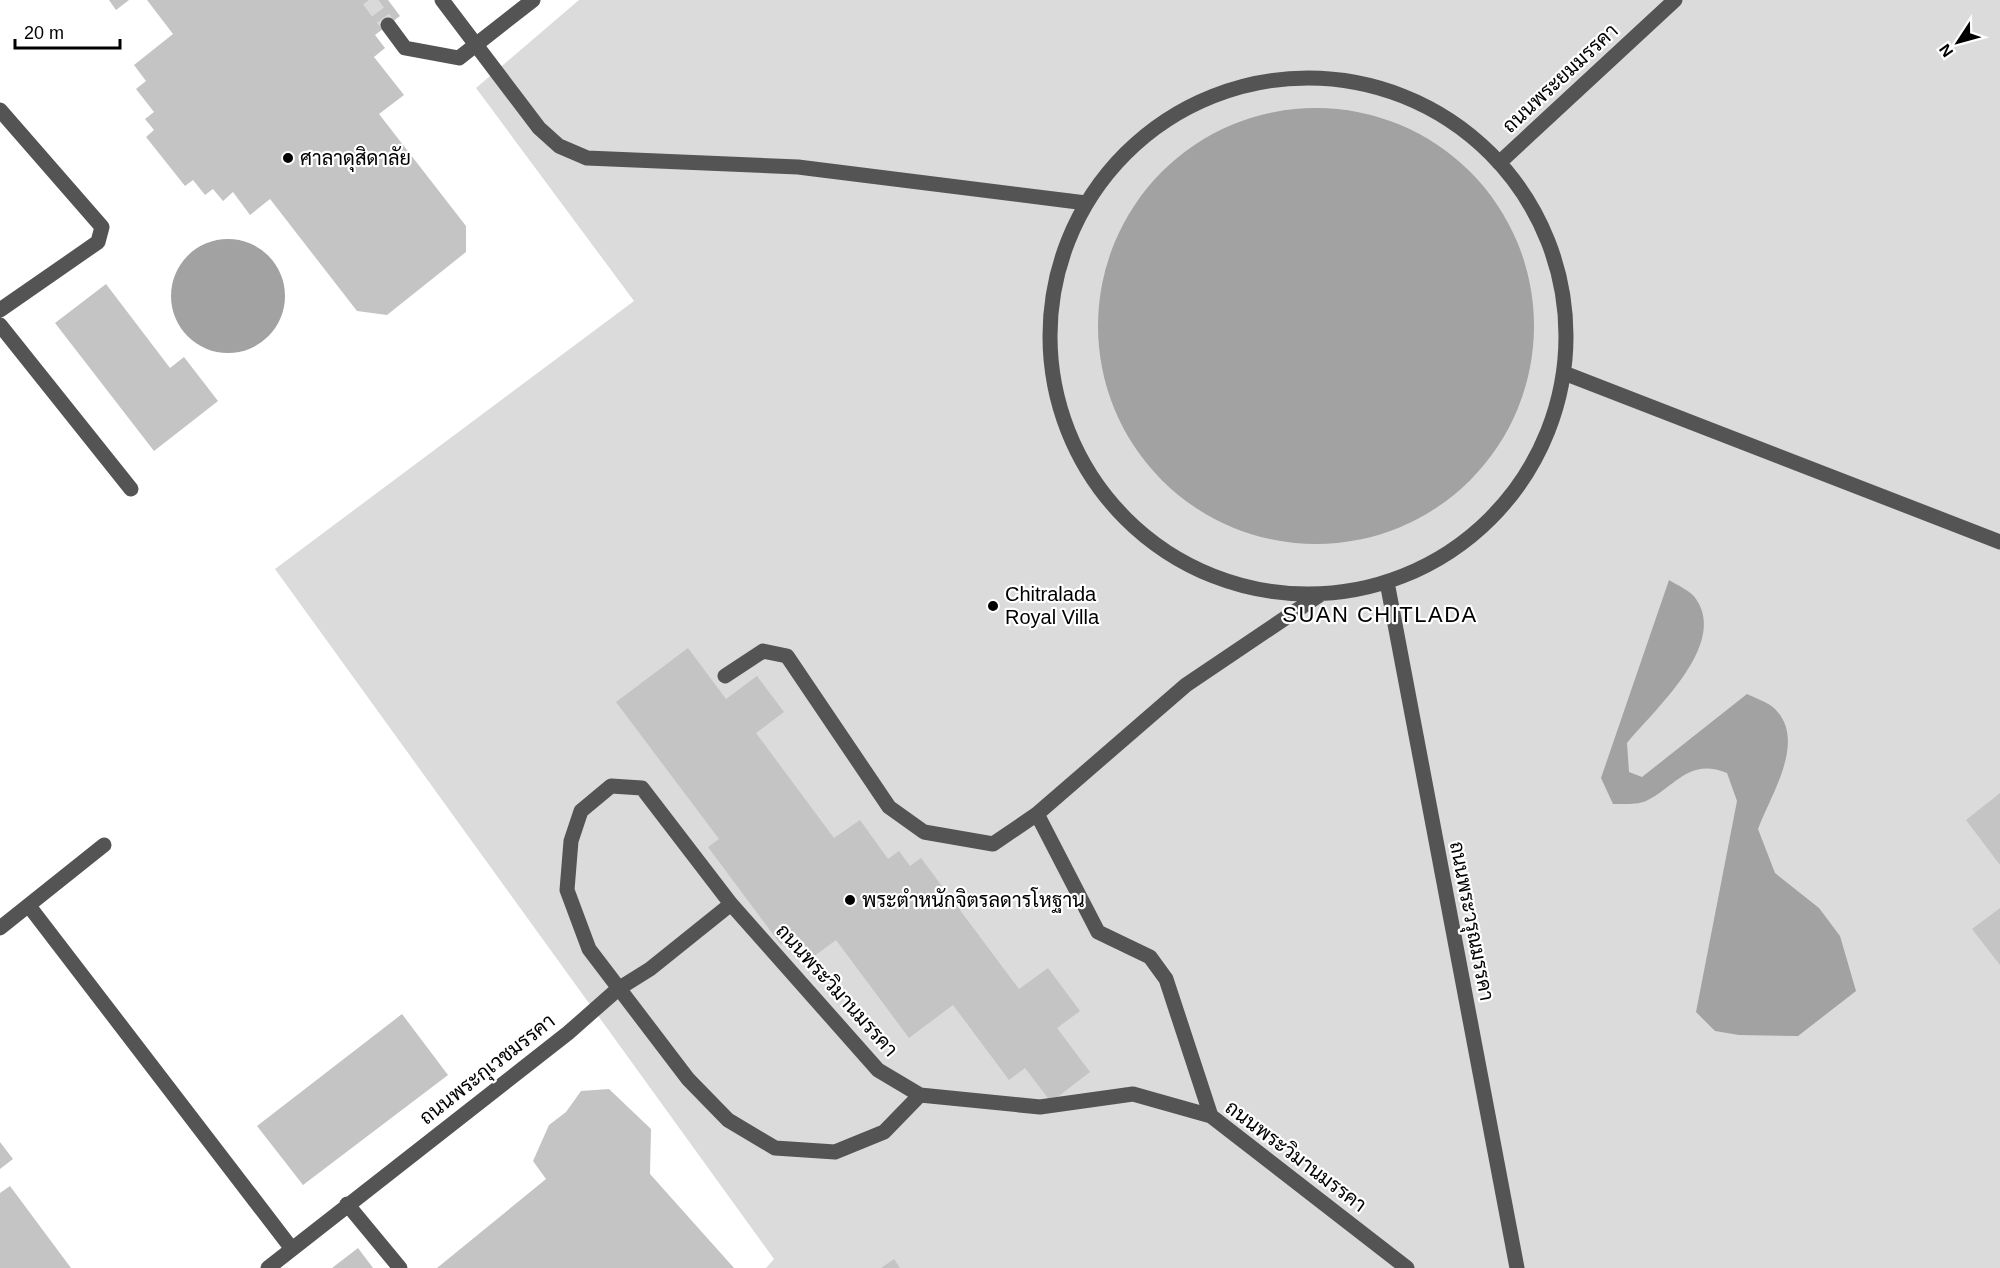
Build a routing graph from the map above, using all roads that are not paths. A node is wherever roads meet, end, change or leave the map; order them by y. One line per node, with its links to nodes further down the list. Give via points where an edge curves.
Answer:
1 (442, 0): 5 (street)
2 (533, 0): 5 (street)
3 (1675, 0): 7 (street, ถนนพระยมมรรคา)
4 (388, 25): 5 (street, via 405,48 459,58)
5 (476, 45): 8 (street, via 539,128 559,146 587,158 798,167)
6 (0, 110): 9 (street, via 102,226 98,242)
7 (1499, 163): 8 (street, via 1466,132 1428,107 1386,89 1342,79 1297,77 1252,82 1209,95 1169,116 1133,143 1102,177); 11 (street, via 1527,199 1547,239 1560,283 1566,328)
8 (1086, 203): 15 (street, via 1061,256 1051,301 1049,346 1055,391 1069,434 1090,474 1118,510 1152,541 1190,566 1243,585 1276,592)
9 (0, 310)
10 (0, 325): 12 (street)
11 (1564, 373): 13 (street); 14 (street, via 1550,428 1512,496 1481,530 1445,556)
12 (131, 489)
13 (2000, 542)
14 (1387, 582): 15 (street, via 1361,590); 30 (street, ถนนพระวรุณมรรคา)
15 (1321, 594): 17 (street, via 1186,685)
16 (725, 676): 17 (street, via 763,651 787,656 889,807 924,832 993,844)
17 (1037, 814): 24 (street, via 1098,932 1150,957 1166,979)
18 (104, 845): 20 (street)
19 (731, 904): 22 (street, ถนนพระกุเวชมรรคา, via 650,969); 22 (street, ถนนพระวิมานมรรคา, via 642,788 611,786 581,811 571,841 567,890 589,950); 23 (street, ถนนพระวิมานมรรคา, via 878,1070)
20 (29, 906): 21 (street); 26 (street)
21 (0, 928)
22 (618, 989): 23 (street, via 688,1079 728,1120 775,1148 835,1152 884,1132); 25 (street, ถนนพระกุเวชมรรคา, via 568,1033)
23 (920, 1095): 24 (street, ถนนพระวิมานมรรคา, via 1040,1107 1133,1094)
24 (1211, 1116): 29 (street, ถนนพระวิมานมรรคา)
25 (347, 1204): 26 (street, ถนนพระกุเวชมรรคา); 28 (street)
26 (292, 1249): 27 (street, ถนนพระกุเวชมรรคา)
27 (268, 1268)
28 (400, 1268)
29 (1407, 1268)
30 (1517, 1268)

